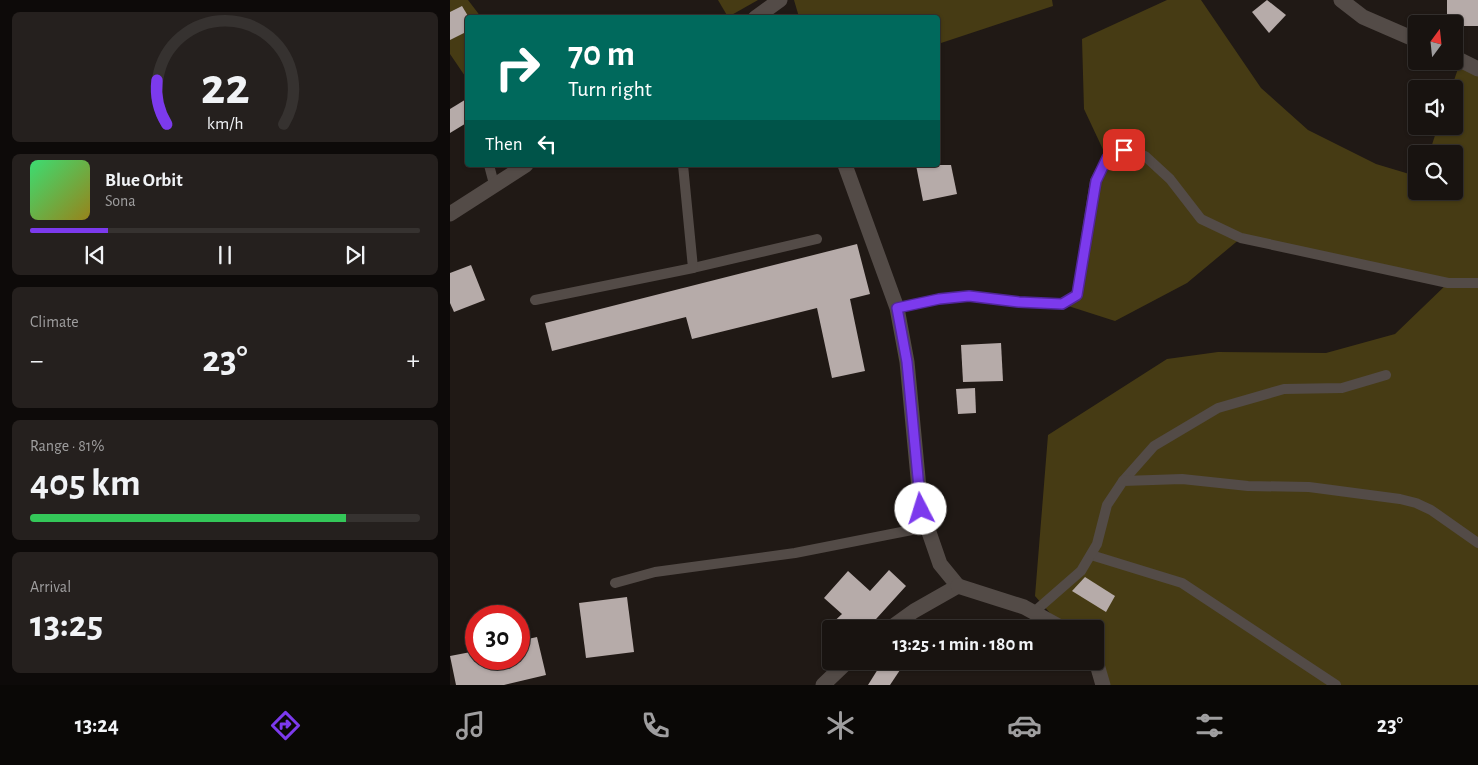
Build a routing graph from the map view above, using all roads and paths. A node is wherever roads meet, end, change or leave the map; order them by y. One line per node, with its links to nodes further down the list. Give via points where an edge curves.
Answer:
1 (1342, 0): 4 (street, via 1364,16)
2 (775, 8): 3 (street)
3 (761, 15)
4 (1408, 36)
5 (1463, 62): 6 (street)
6 (1478, 69)
7 (490, 167): 11 (lane)
8 (523, 167): 11 (street)
9 (683, 167): 14 (lane)
10 (846, 167): 17 (street)
11 (494, 184): 12 (street)
12 (450, 214)
13 (817, 239): 14 (lane)
14 (693, 268): 16 (lane)
15 (1478, 283): 17 (lane, via 1439,281 1241,238 1201,219 1170,179 1145,156 1124,150 1107,158 1096,181 1077,295 1062,304 969,296)
16 (535, 300)
17 (897, 308): 20 (street, via 907,362 921,509)
18 (1386, 375): 19 (lane, via 1342,388 1284,389 1218,408 1154,446)
19 (1123, 481): 21 (lane, via 1182,479 1248,486 1309,487 1400,499 1416,502 1431,510); 22 (lane, via 1107,504 1098,544)
20 (927, 527): 23 (lane, via 795,553 655,572); 24 (street, via 940,564)
21 (1478, 543)
22 (1091, 554): 25 (lane, via 1081,571); 32 (lane, via 1182,583)
23 (616, 583)
24 (958, 586): 25 (street); 26 (street)
25 (1034, 612): 27 (street)
26 (902, 620)
27 (1048, 620)
28 (839, 670): 30 (street)
29 (1099, 670): 31 (street)
30 (823, 685)
31 (1103, 685)
32 (1336, 685)

